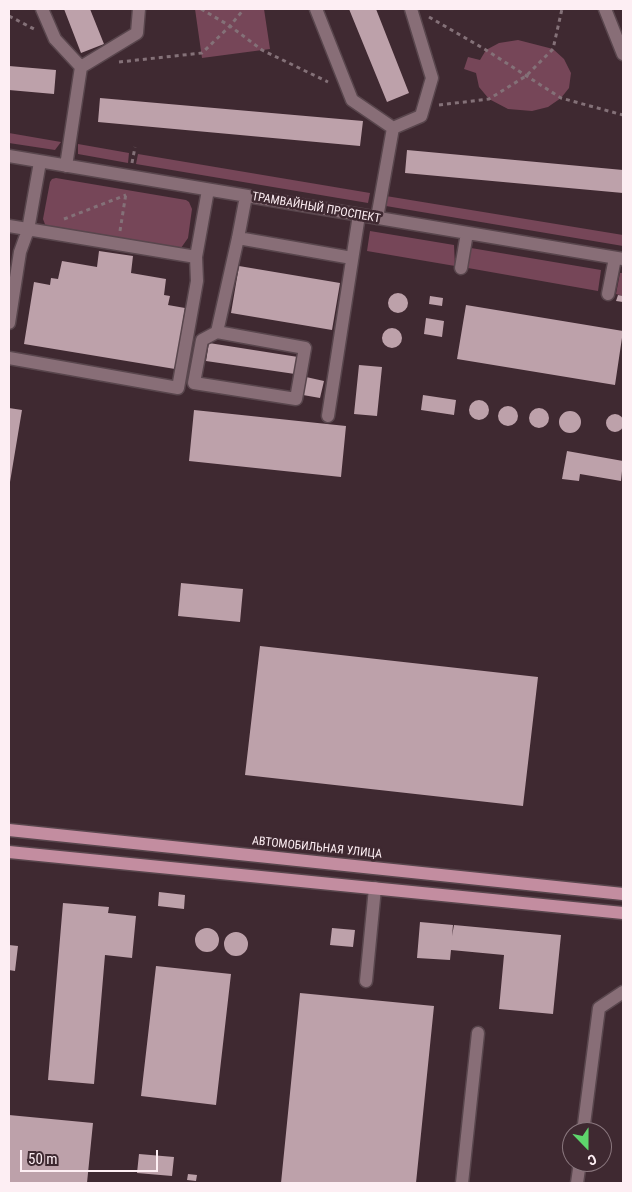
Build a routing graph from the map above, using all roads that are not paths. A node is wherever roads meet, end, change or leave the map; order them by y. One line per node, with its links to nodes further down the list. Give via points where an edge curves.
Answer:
1 (42, 9): 7 (street, via 55,39)
2 (139, 9): 7 (street, via 137,33)
3 (316, 9): 8 (street, via 352,100)
4 (605, 9): 6 (street)
5 (418, 11): 8 (street, via 432,78 421,116)
6 (623, 54)
7 (81, 67): 11 (street)
8 (393, 128): 15 (street)
9 (9, 156): 10 (street, ТРАМВАЙНЫЙ ПРОСПЕКТ)
10 (40, 162): 11 (street, ТРАМВАЙНЫЙ ПРОСПЕКТ); 17 (street)
11 (66, 166): 12 (street, ТРАМВАЙНЫЙ ПРОСПЕКТ)
12 (208, 190): 13 (street, ТРАМВАЙНЫЙ ПРОСПЕКТ); 20 (street)
13 (246, 196): 14 (street, ТРАМВАЙНЫЙ ПРОСПЕКТ); 19 (street)
14 (359, 215): 15 (street, ТРАМВАЙНЫЙ ПРОСПЕКТ); 21 (street)
15 (377, 218): 18 (street, ТРАМВАЙНЫЙ ПРОСПЕКТ)
16 (9, 226): 17 (street)
17 (28, 230): 20 (street); 25 (street, via 20,252)
18 (467, 233): 22 (street, ТРАМВАЙНЫЙ ПРОСПЕКТ); 23 (street)
19 (238, 238): 21 (street); 26 (street)
20 (196, 257): 27 (street, via 197,280 178,388)
21 (352, 258): 28 (street)
22 (619, 259): 24 (street)
23 (461, 268)
24 (608, 294)
25 (9, 323)
26 (217, 332): 26 (street, via 305,348 296,399 194,383 202,340)
27 (9, 358)
28 (328, 416)
29 (9, 830): 32 (main road, АВТОМОБИЛЬНАЯ УЛИЦА)
30 (9, 852): 31 (main road)
31 (375, 888): 33 (main road); 34 (street)
32 (623, 894)
33 (623, 913)
34 (366, 981)
35 (623, 992): 37 (street, via 599,1008)
36 (478, 1033): 38 (street)
37 (584, 1122)
38 (462, 1183)

